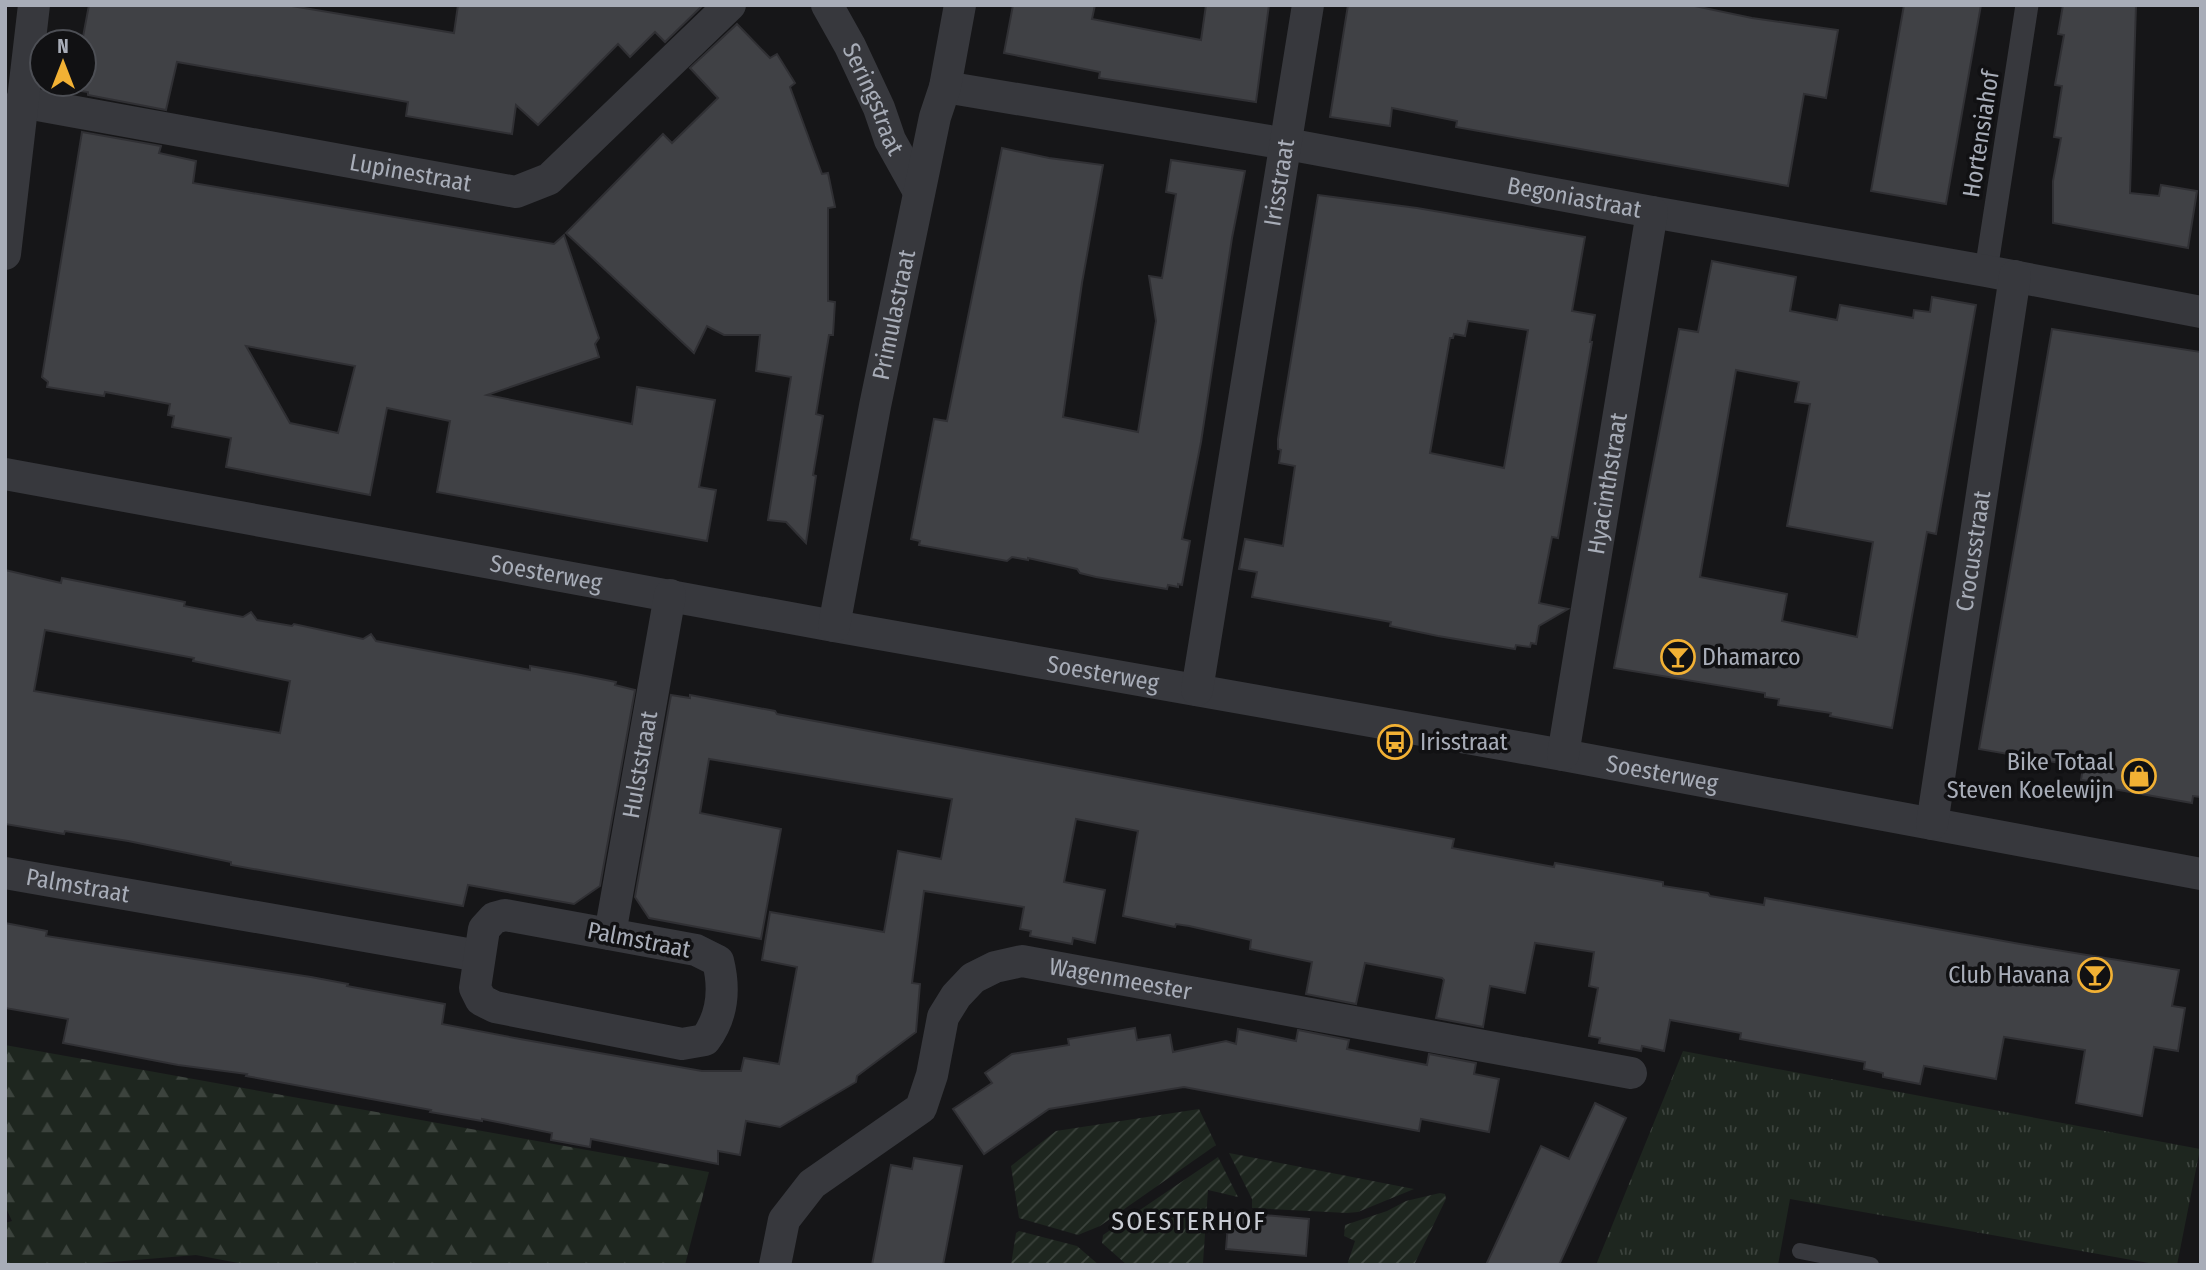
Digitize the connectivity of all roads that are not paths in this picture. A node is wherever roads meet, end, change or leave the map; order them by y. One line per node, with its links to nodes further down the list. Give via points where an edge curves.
1 (34, 5): 8 (street)
2 (730, 5): 8 (street, Lupinestraat, via 549,179 516,192)
3 (827, 5): 10 (street, Seringstraat)
4 (960, 5): 7 (street, Primulastraat)
5 (1308, 5): 9 (street, Irisstraat)
6 (2026, 5): 13 (street, Hortensiahof)
7 (945, 87): 9 (street, Begoniastraat); 10 (street, Primulastraat)
8 (21, 102): 12 (street)
9 (1287, 144): 11 (street, Begoniastraat); 18 (street, Irisstraat)
10 (919, 192): 17 (street, Primulastraat)
11 (1652, 212): 13 (street, Begoniastraat); 19 (street, Hyacinthstraat)
12 (5, 254)
13 (2001, 273): 14 (street, Begoniastraat); 20 (street, Crocusstraat)
14 (2201, 312)
15 (5, 474): 16 (street, Soesterweg)
16 (670, 595): 17 (street, Soesterweg); 23 (street, Hulststraat)
17 (834, 626): 18 (street, Soesterweg)
18 (1197, 690): 19 (street, Soesterweg)
19 (1563, 755): 20 (street, Soesterweg)
20 (1933, 824): 22 (street, Soesterweg)
21 (5, 873): 24 (street, Palmstraat)
22 (2201, 874)
23 (610, 934): 24 (street, Palmstraat, via 505,915 494,918 484,929); 24 (street, Palmstraat, via 696,950 718,961 723,981 717,1025 705,1040 682,1044 495,1007 481,1000 475,988)
24 (479, 956)
25 (1631, 1073): 27 (street, Wagenmeester, via 1022,961 995,967 973,978 943,1017 921,1108 812,1184 784,1220)
26 (1800, 1251): 28 (lane)
27 (775, 1265)
28 (1871, 1265)

